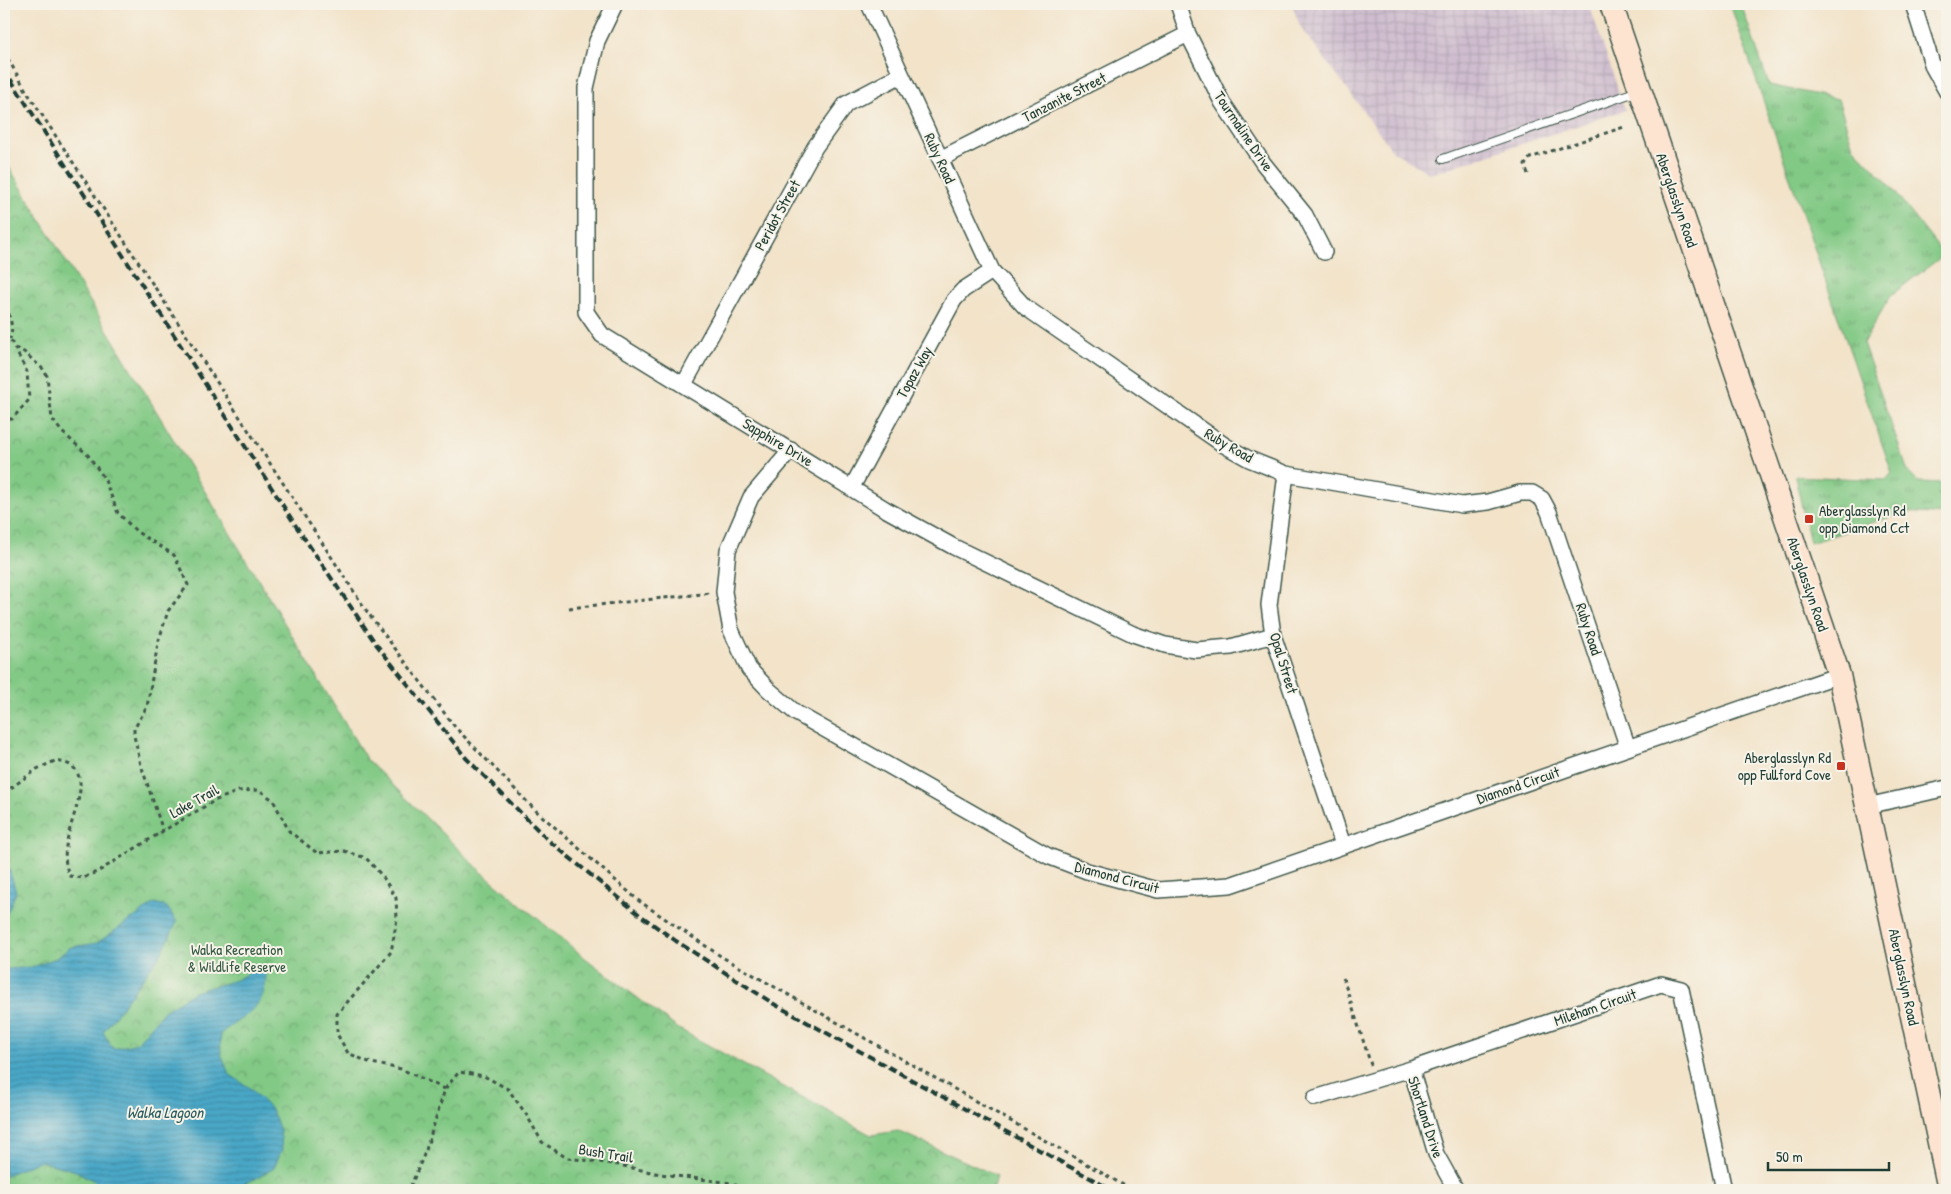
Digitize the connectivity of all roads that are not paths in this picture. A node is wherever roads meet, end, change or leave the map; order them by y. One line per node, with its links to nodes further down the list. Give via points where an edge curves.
1 (615, 4): 14 (street, Sapphire Drive, via 597,40 586,88 586,312 602,335)
2 (869, 4): 7 (street, Ruby Road)
3 (1178, 4): 6 (street, Tourmaline Drive)
4 (1611, 4): 8 (main road, Aberglasslyn Road)
5 (1913, 4): 9 (street, via 1933,67)
6 (1188, 34): 10 (street, Tanzanite Street); 12 (street, Tourmaline Drive, via 1222,102 1305,215)
7 (901, 75): 10 (street, Ruby Road); 14 (street, Peridot Street, via 846,104 815,147)
8 (1640, 90): 11 (lane); 19 (main road, Aberglasslyn Road)
9 (1947, 92)
10 (940, 159): 13 (street, Ruby Road)
11 (1443, 159)
12 (1324, 252)
13 (992, 271): 16 (street, Ruby Road, via 1025,307 1056,330 1224,445); 17 (street, Topaz Way, via 954,300)
14 (684, 384): 15 (street, Sapphire Drive)
15 (791, 450): 17 (street, Sapphire Drive); 23 (street, Diamond Circuit, via 750,497 728,550 724,592 732,630 749,669 796,713 1048,856 1158,890 1230,884)
16 (1286, 474): 18 (street, Opal Street, via 1269,605); 20 (street, Ruby Road, via 1462,505 1520,493 1532,493 1542,498 1579,597)
17 (852, 487): 18 (street, Sapphire Drive, via 954,547 1133,634 1165,645 1196,650 1231,647)
18 (1273, 635): 23 (street, Opal Street)
19 (1839, 675): 20 (street, Diamond Circuit); 22 (main road, Aberglasslyn Road)
20 (1628, 748): 23 (street, Diamond Circuit)
21 (1947, 788): 22 (street)
22 (1868, 806): 26 (main road, Aberglasslyn Road)
23 (1343, 845)
24 (1411, 1069): 25 (street, Mileham Circuit); 27 (street, Shortland Drive, via 1436,1154); 28 (street, Mileham Circuit, via 1661,984 1680,989)
25 (1315, 1098)
26 (1947, 1180)
27 (1456, 1190)
28 (1724, 1190)

